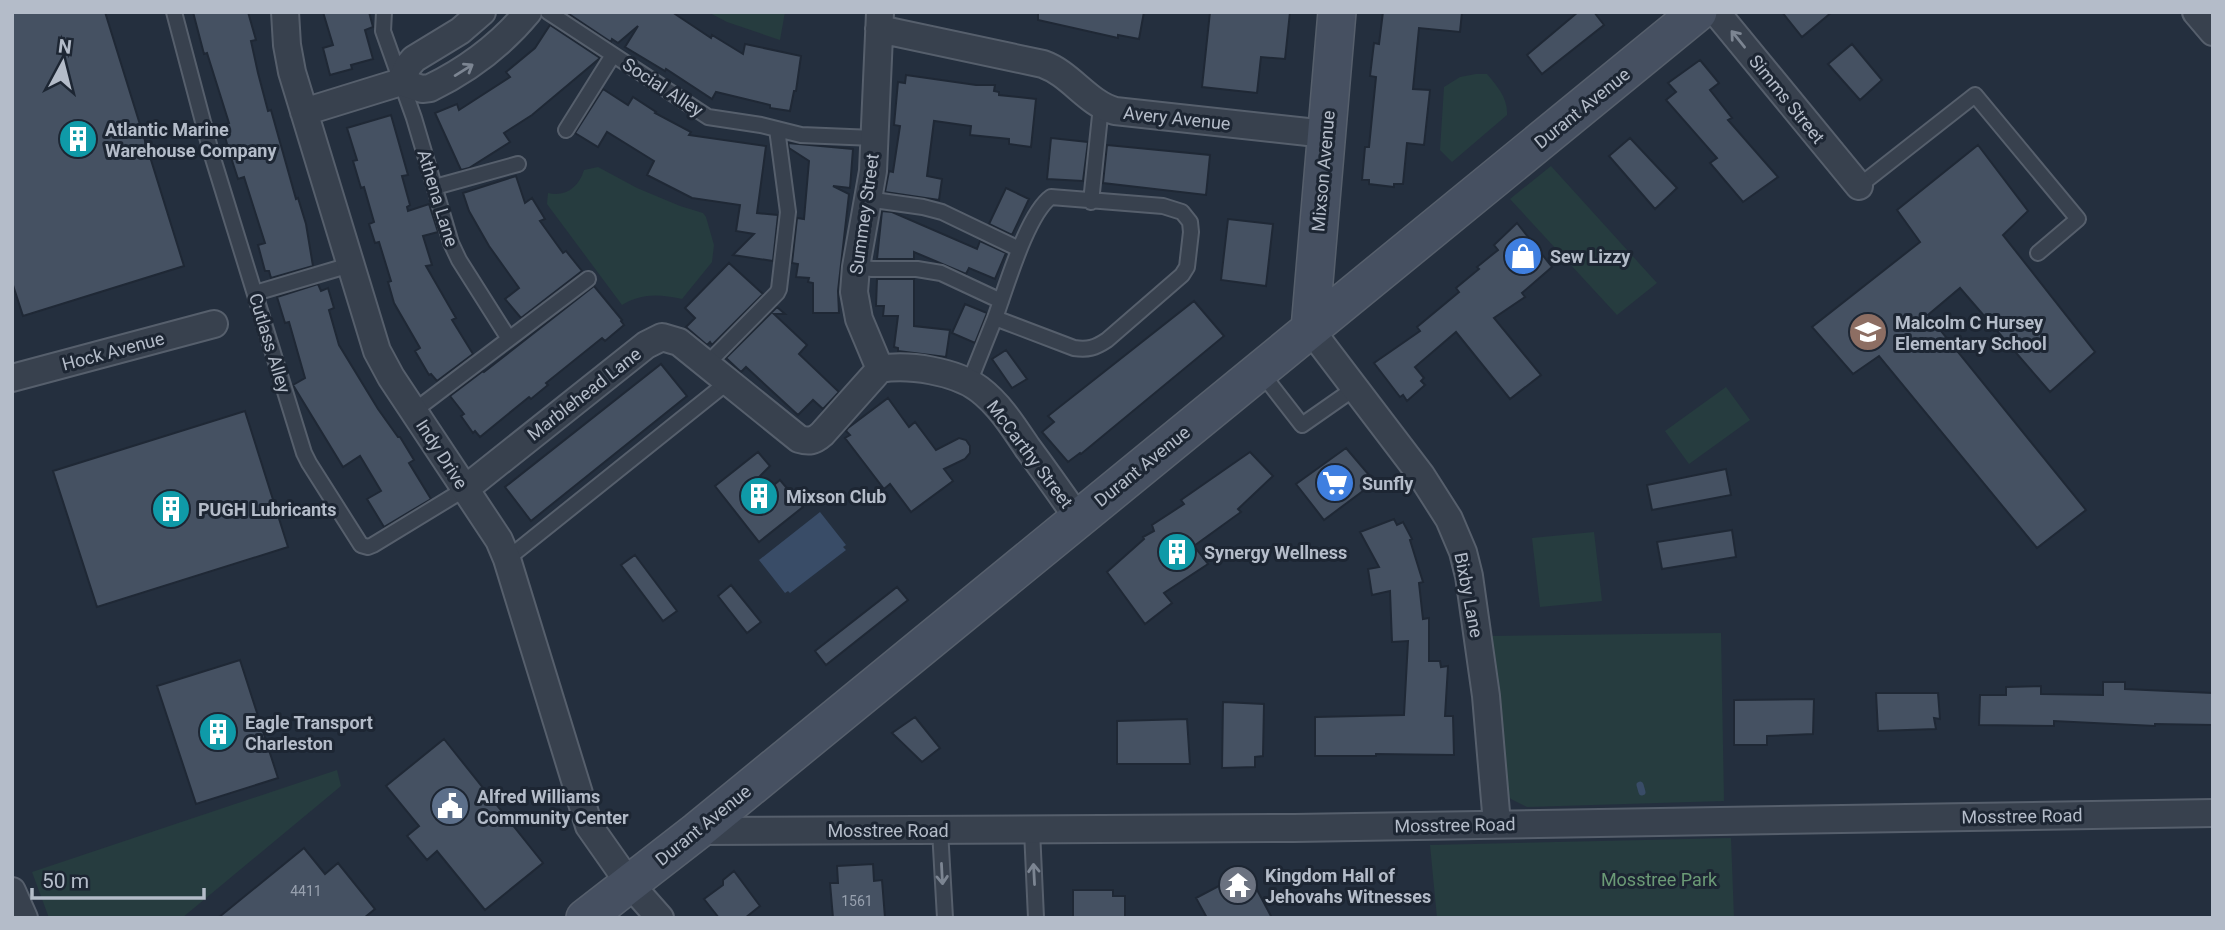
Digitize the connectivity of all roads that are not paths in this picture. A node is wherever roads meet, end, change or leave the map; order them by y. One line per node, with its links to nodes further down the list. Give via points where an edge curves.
1 (174, 12): 31 (lane, Cutlass Alley)
2 (285, 12): 16 (street, Indy Drive, via 290,58)
3 (384, 12): 14 (lane, Athena Lane, via 383,31)
4 (482, 12): 14 (street, via 414,59)
5 (527, 12): 14 (street, one-way to 5, via 422,89 451,78 494,48)
6 (548, 12): 13 (lane, Social Alley)
7 (1337, 12): 19 (street, Mixson Avenue)
8 (1698, 12): 35 (street, Durant Avenue)
9 (1716, 12): 22 (street, Simms Street, one-way to 9)
10 (2196, 12): 12 (street)
11 (880, 21): 15 (street, Avery Avenue, via 1044,64); 20 (street, Summey Street)
12 (2213, 32)
13 (613, 55): 17 (lane, Social Alley, via 708,117); 18 (lane)
14 (401, 82): 16 (street); 23 (lane, Athena Lane)
15 (1101, 106): 19 (street, Avery Avenue); 25 (lane)
16 (304, 112): 28 (street, Indy Drive)
17 (776, 129): 20 (lane, Social Alley, via 801,135); 37 (lane, via 788,212 779,289)
18 (566, 130)
19 (1326, 134): 35 (street, Mixson Avenue)
20 (874, 138): 24 (street, Summey Street)
21 (517, 164): 23 (lane)
22 (1859, 186): 27 (lane, via 1975,95 2078,219)
23 (435, 187): 36 (lane, Athena Lane, via 458,260)
24 (867, 199): 26 (lane, via 943,212); 29 (street, Summey Street)
25 (1091, 201): 26 (lane, via 1051,197 1043,203); 33 (lane, via 1163,206 1182,212 1191,232 1182,275 1107,340 1086,350)
26 (1019, 249): 32 (lane)
27 (2038, 253)
28 (350, 265): 31 (lane); 44 (street, Indy Drive, via 377,351)
29 (856, 267): 32 (lane, via 941,273); 38 (street, Summey Street, via 859,319)
30 (588, 279): 36 (lane)
31 (255, 293): 45 (lane, Cutlass Alley, via 304,453 360,545 373,545)
32 (1001, 301): 33 (lane)
33 (995, 317): 42 (lane)
34 (215, 324): 40 (street, Hock Avenue)
35 (1310, 329): 39 (street, Durant Avenue); 43 (street, Bixby Lane)
36 (509, 339): 44 (lane)
37 (707, 364): 41 (street, Marblehead Lane); 45 (street, Marblehead Lane, via 679,342 662,337 654,340)
38 (880, 369): 41 (street, Marblehead Lane, via 822,434 808,442); 42 (street, McCarthy Street, via 941,373)
39 (1259, 370): 43 (lane, via 1302,425); 46 (street, Durant Avenue)
40 (12, 378)
41 (729, 381): 47 (lane)
42 (969, 383): 46 (street, McCarthy Street, via 998,407)
43 (1355, 388): 49 (street, Bixby Lane, via 1437,498 1463,552 1486,696)
44 (414, 411): 45 (street, Indy Drive)
45 (465, 489): 47 (street, Indy Drive)
46 (1077, 517): 52 (street, Durant Avenue)
47 (507, 559): 53 (street, Indy Drive, via 589,826)
48 (2213, 813): 49 (street, Mosstree Road)
49 (1497, 824): 51 (street, Mosstree Road)
50 (940, 830): 51 (street, Mosstree Road); 52 (street, Mosstree Road); 58 (lane, one-way to 58)
51 (1032, 830): 59 (lane, one-way to 51)
52 (696, 831): 53 (street, Durant Avenue)
53 (629, 883): 56 (street, Durant Avenue); 57 (street, Indy Drive)
54 (12, 891): 55 (street)
55 (24, 918)
56 (585, 918)
57 (660, 918)
58 (945, 918)
59 (1036, 918)

